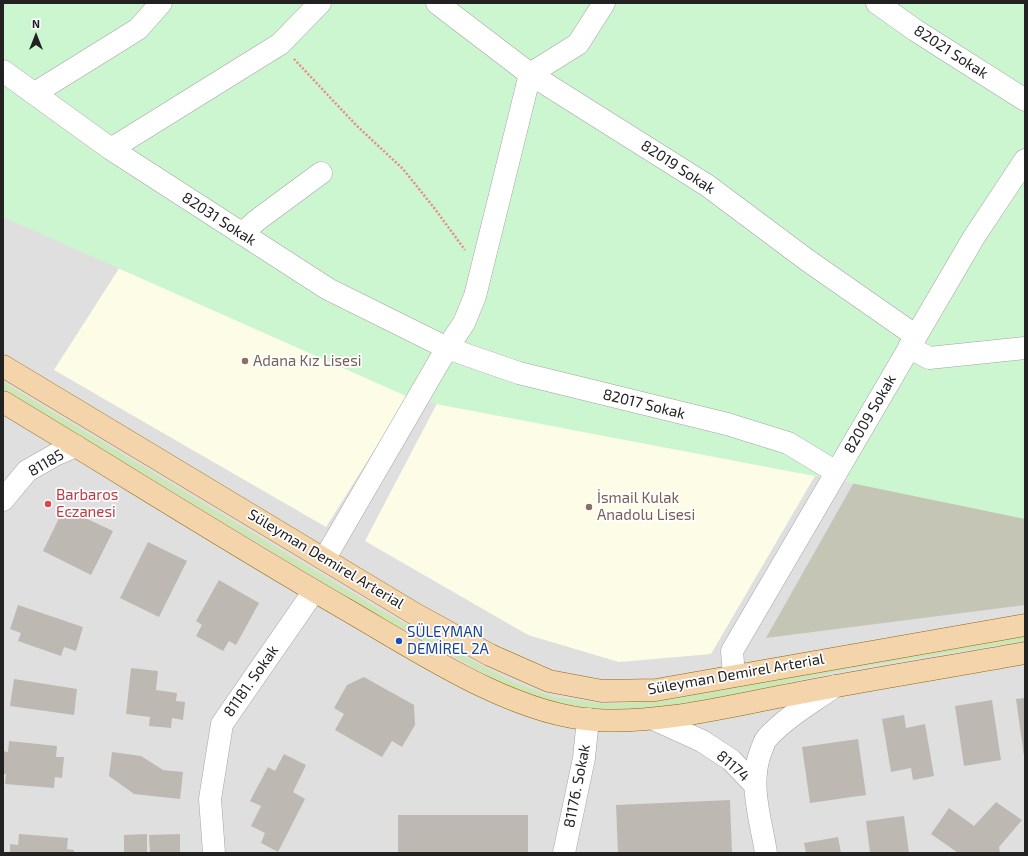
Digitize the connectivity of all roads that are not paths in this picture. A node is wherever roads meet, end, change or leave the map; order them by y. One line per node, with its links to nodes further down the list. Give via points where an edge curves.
1 (161, 3): 8 (street, via 138,29)
2 (320, 3): 10 (street, via 280,44)
3 (437, 3): 7 (street, 82019 Sokak)
4 (604, 3): 7 (street, via 578,44)
5 (877, 3): 9 (street, 82021 Sokak)
6 (3, 70): 8 (street, 82031 Sokak)
7 (530, 74): 14 (street, 82019 Sokak, via 708,186); 15 (street, via 476,296 464,323)
8 (35, 93): 10 (street, 82031 Sokak)
9 (1025, 100)
10 (111, 149): 13 (street, 82031 Sokak)
11 (1025, 160): 14 (street, 82009 Sokak, via 974,237)
12 (321, 173): 13 (street)
13 (242, 234): 15 (street, 82031 Sokak, via 328,289)
14 (913, 341): 16 (street, 82019 Sokak, via 929,358); 20 (street, 82009 Sokak)
15 (447, 348): 20 (street, 82017 Sokak, via 519,373 727,424 788,443); 22 (street)
16 (1025, 348)
17 (3, 366): 22 (main road, Süleyman Demirel Arterial)
18 (3, 402): 19 (main road, Süleyman Demirel Arterial)
19 (76, 446): 21 (street, 81185, via 28,471); 23 (main road, Süleyman Demirel Arterial)
20 (836, 472): 26 (street, 82009 Sokak, via 732,651)
21 (3, 500)
22 (325, 558): 26 (main road, Süleyman Demirel Arterial, via 490,655 549,681 602,691 656,690)
23 (314, 591): 28 (main road, Süleyman Demirel Arterial, via 477,684 536,708); 31 (street, 81181. Sokak, via 222,724 210,799)
24 (1025, 625): 26 (main road, Süleyman Demirel Arterial)
25 (1025, 653): 27 (main road, Süleyman Demirel Arterial)
26 (734, 675)
27 (835, 686): 29 (main road, Süleyman Demirel Arterial); 30 (street, 81174, via 766,738 757,761)
28 (588, 719): 29 (main road, Süleyman Demirel Arterial); 32 (street, 81176. Sokak, via 584,758)
29 (656, 720): 30 (street, 81174, via 702,741 731,760)
30 (754, 784): 33 (street)
31 (214, 853)
32 (564, 853)
33 (766, 853)

